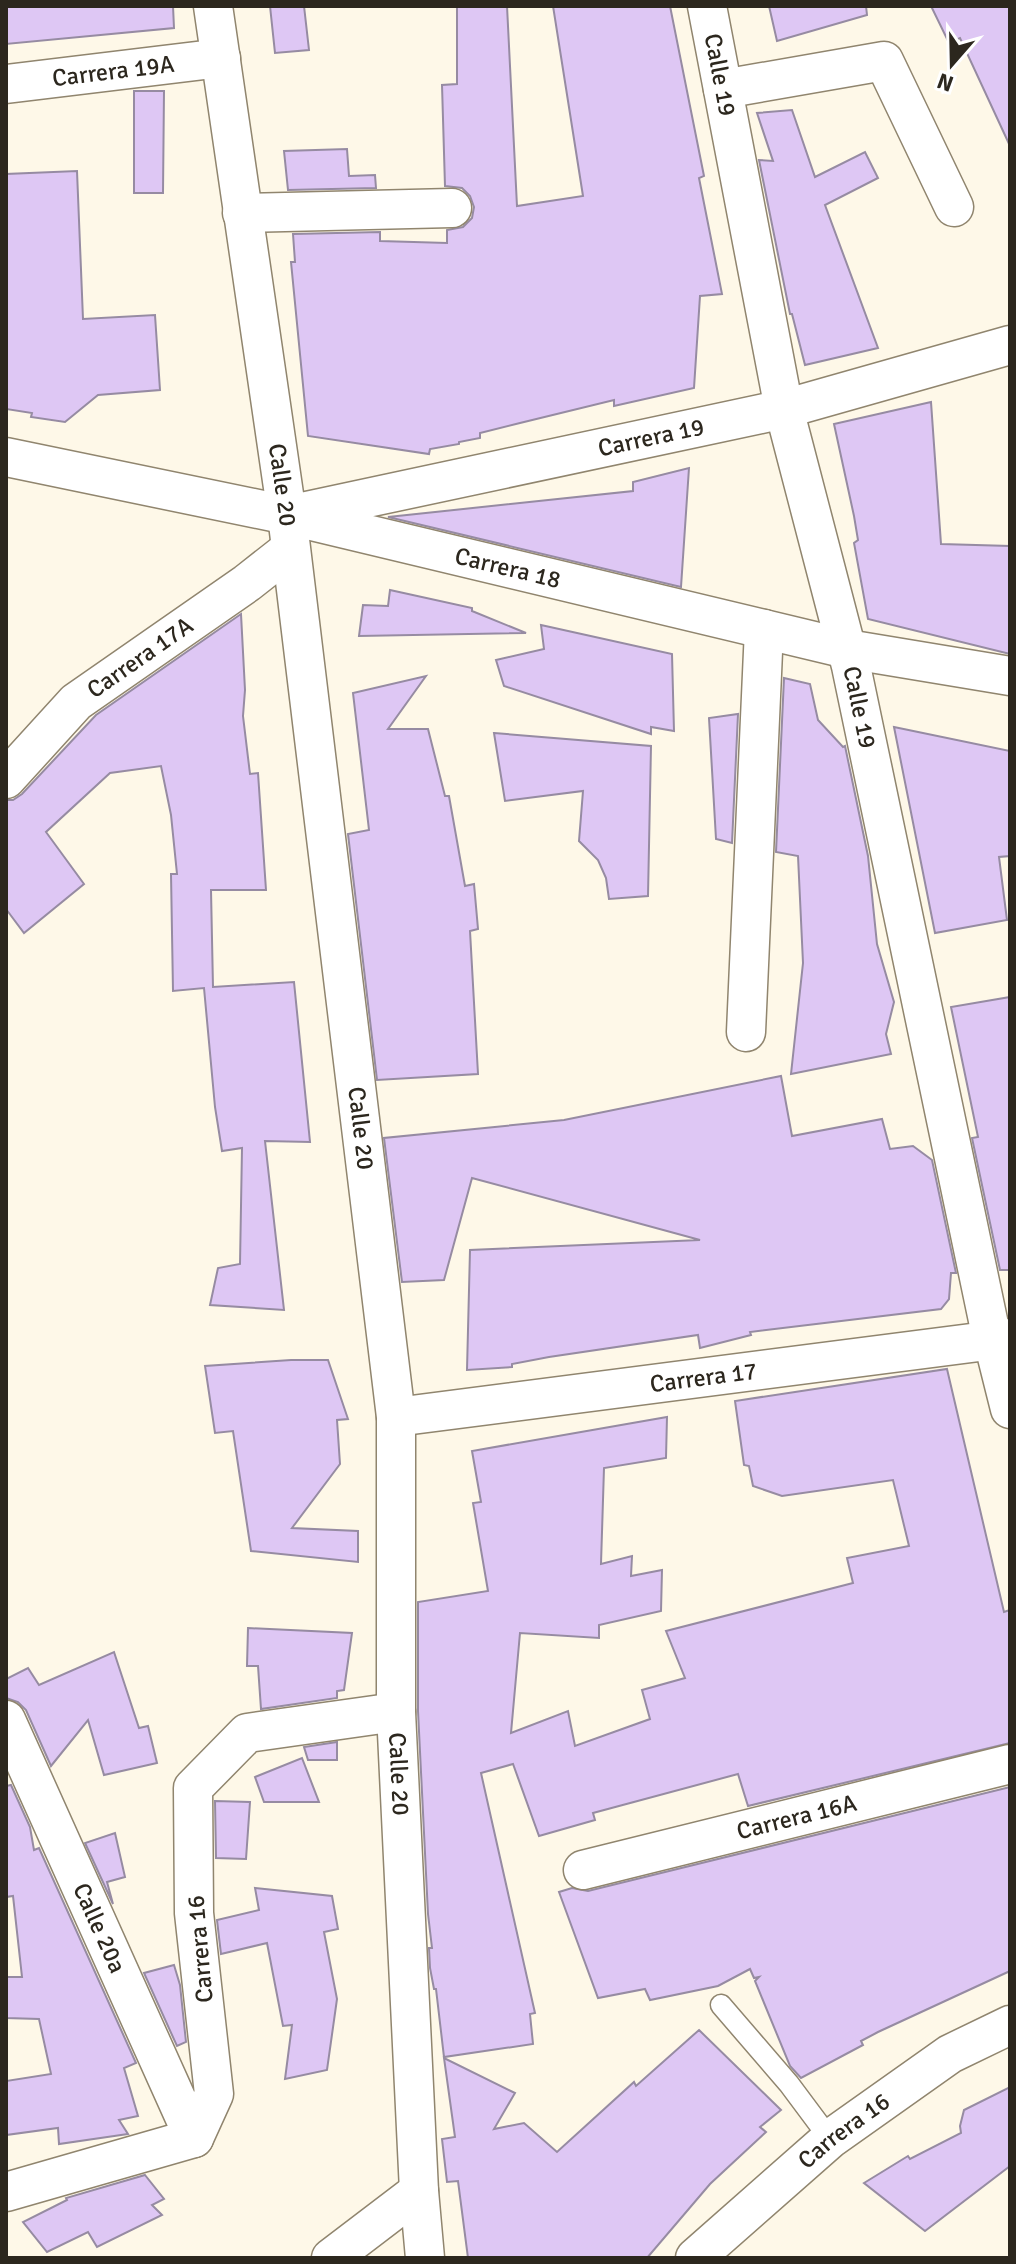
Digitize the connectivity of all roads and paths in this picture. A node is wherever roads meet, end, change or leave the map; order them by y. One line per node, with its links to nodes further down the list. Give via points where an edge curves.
1 (213, 6): 3 (street, Calle 20)
2 (707, 6): 5 (street, Calle 19)
3 (221, 58): 4 (street, Carrera 19A); 8 (street, Calle 20)
4 (6, 84)
5 (723, 89): 6 (street, via 884,61); 10 (street, Calle 19)
6 (954, 207)
7 (452, 208): 8 (street)
8 (242, 213): 12 (street, Calle 20)
9 (1010, 345): 10 (street, Carrera 19)
10 (784, 409): 12 (street, Carrera 19); 14 (street, Calle 19)
11 (6, 457): 12 (street, Carrera 18)
12 (288, 532): 13 (street, Carrera 18); 16 (street, Carrera 17A, via 247,583 76,702); 20 (street, Calle 20)
13 (764, 629): 14 (street, Carrera 18); 17 (street)
14 (847, 649): 15 (street, Carrera 18); 18 (street, Calle 19)
15 (1010, 676)
16 (6, 779)
17 (746, 1032)
18 (1001, 1339): 19 (street, Calle 19); 20 (street, Carrera 17)
19 (1010, 1409)
20 (396, 1417): 21 (street, Calle 20)
21 (396, 1712): 27 (street, Carrera 16, via 247,1733 193,1788 194,1913 214,2094); 29 (street, Calle 20)
22 (6, 1720): 27 (street, Calle 20a)
23 (1010, 1764): 24 (street, Carrera 16A)
24 (583, 1870)
25 (721, 2005): 28 (lane)
26 (1010, 2025): 28 (street, Carrera 16, via 950,2054)
27 (194, 2138): 30 (street)
28 (830, 2139): 33 (street, Carrera 16)
29 (419, 2191): 31 (street); 32 (street, Calle 20)
30 (6, 2192)
31 (331, 2258)
32 (425, 2258)
33 (695, 2258)

